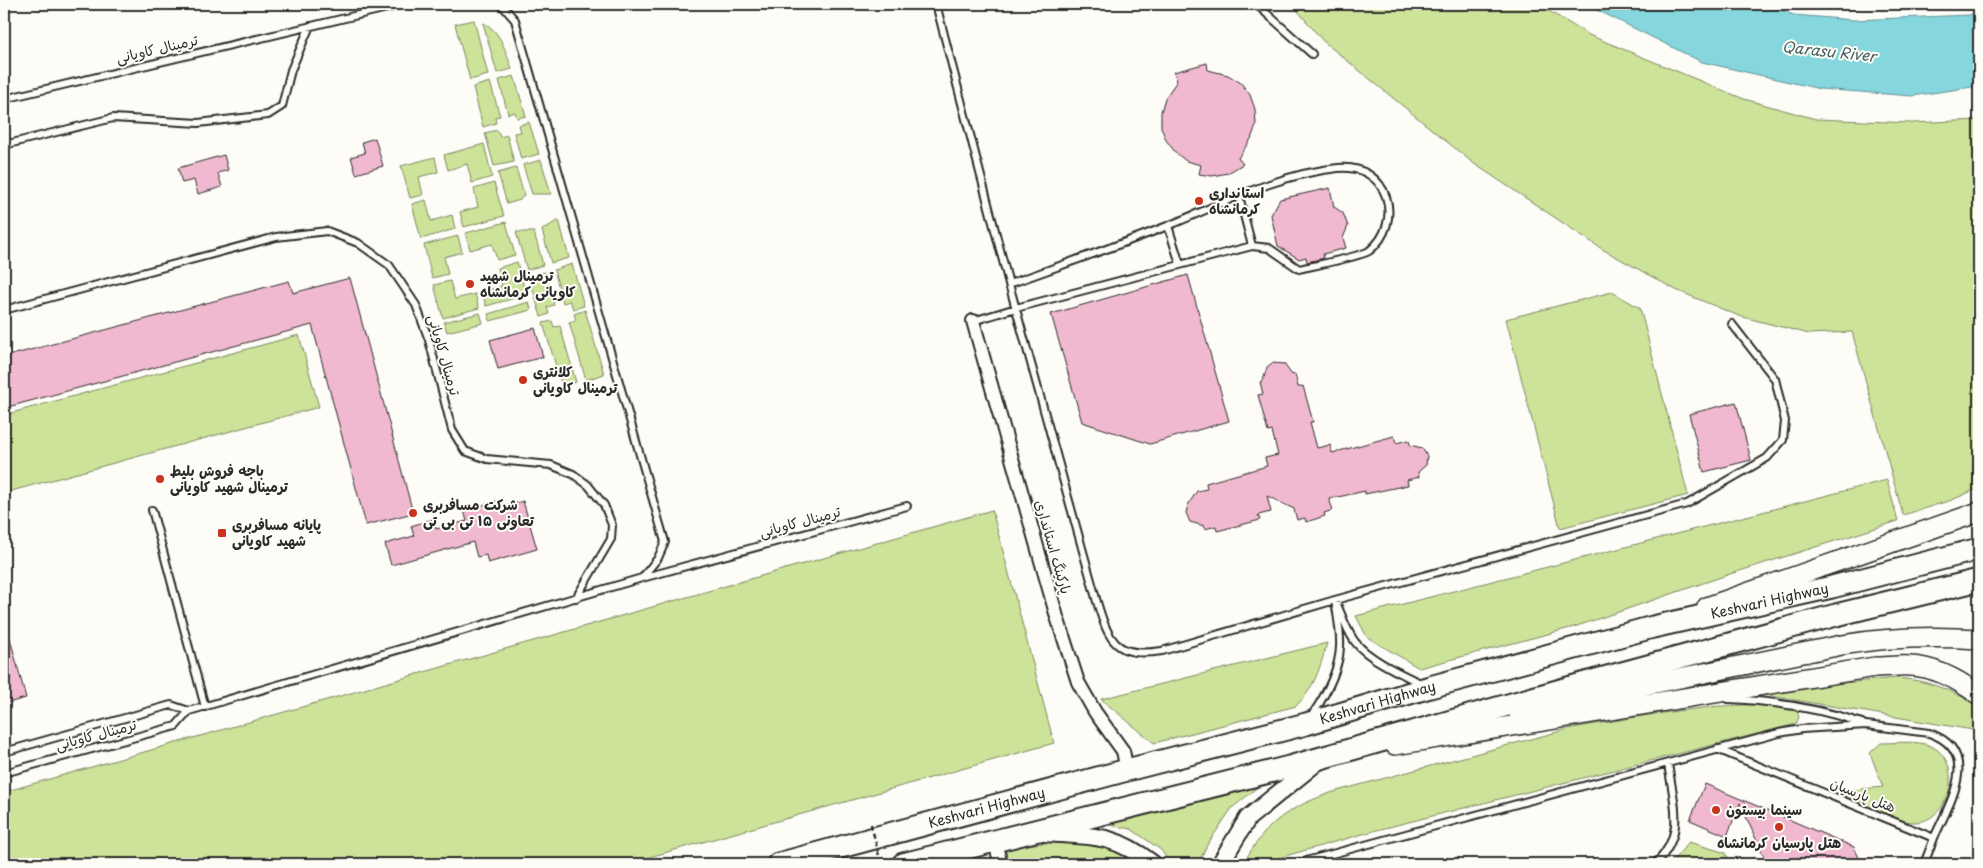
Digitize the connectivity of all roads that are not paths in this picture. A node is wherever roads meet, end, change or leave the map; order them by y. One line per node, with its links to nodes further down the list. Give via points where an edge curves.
1 (404, 4): 5 (lane, ترمینال کاویانی)
2 (501, 4): 22 (lane, via 515,20 666,542)
3 (936, 4): 13 (lane)
4 (1256, 4): 6 (lane)
5 (310, 26): 7 (lane, ترمینال کاویانی); 8 (lane, via 291,70 282,106 268,115 198,123 113,118)
6 (1312, 54)
7 (4, 99)
8 (4, 144)
9 (1239, 196): 10 (lane); 11 (lane); 11 (lane, via 1274,181 1351,168 1376,178 1388,202 1384,232 1368,252 1299,269 1269,248)
10 (1168, 226): 12 (lane); 13 (lane)
11 (1252, 246): 12 (lane)
12 (1180, 264): 14 (lane)
13 (1009, 284): 14 (lane)
14 (1016, 308): 16 (lane); 25 (lane, via 1104,628 1116,644 1134,652 1162,651)
15 (4, 310): 24 (lane, ترمینال کاویانی, via 276,237 327,231 358,243 388,265 416,305 429,340 452,430 465,451 487,459 552,465 588,485 604,505 612,525 611,539)
16 (973, 321): 40 (street, پارکینگ استانداری, via 1078,682 1123,751)
17 (1732, 324): 25 (lane, via 1775,379 1784,421 1783,440 1767,458 1687,504)
18 (907, 506): 22 (lane, ترمینال کاویانی)
19 (152, 510): 31 (lane)
20 (1979, 512): 26 (main road)
21 (1979, 549): 26 (highway, Keshvari Highway, via 1832,587)
22 (642, 578): 24 (lane, ترمینال کاویانی)
23 (1979, 580): 35 (highway, Keshvari Highway, via 1836,615)
24 (576, 598): 31 (lane, ترمینال کاویانی)
25 (1335, 600): 28 (lane, via 1355,642 1399,673); 33 (lane, via 1340,646 1338,657 1324,698)
26 (1653, 627): 28 (highway, Keshvari Highway)
27 (1979, 639): 35 (main road, via 1877,639)
28 (1430, 687): 33 (highway, Keshvari Highway)
29 (1979, 695): 30 (main road, via 1947,676 1911,666 1875,667)
30 (1689, 697): 34 (lane, via 1794,705); 38 (main road)
31 (205, 707): 32 (lane, ترمینال کاویانی)
32 (189, 711): 37 (lane, ترمینال کاویانی, via 171,705); 41 (lane, ترمینال کاویانی, via 176,726)
33 (1306, 724): 40 (highway, Keshvari Highway)
34 (1866, 725): 36 (lane, via 1802,729); 43 (lane, via 1918,730 1937,736 1954,752 1960,772 1958,783)
35 (1388, 738): 38 (highway, Keshvari Highway)
36 (1717, 749): 39 (lane); 43 (lane, هتل پارسیان)
37 (4, 752)
38 (1322, 757): 42 (highway, Keshvari Highway); 49 (main road, via 1248,818)
39 (1668, 763): 50 (lane); 51 (lane, via 1675,834)
40 (1127, 770): 45 (highway, Keshvari Highway)
41 (4, 772)
42 (1032, 832): 44 (highway, Keshvari Highway); 48 (main road, via 1104,837 1122,843)
43 (1934, 838): 52 (lane)
44 (994, 840): 46 (highway, Keshvari Highway); 47 (street)
45 (778, 864)
46 (904, 864)
47 (1001, 864)
48 (1153, 864)
49 (1220, 864)
50 (1295, 864)
51 (1655, 864)
52 (1924, 864)

